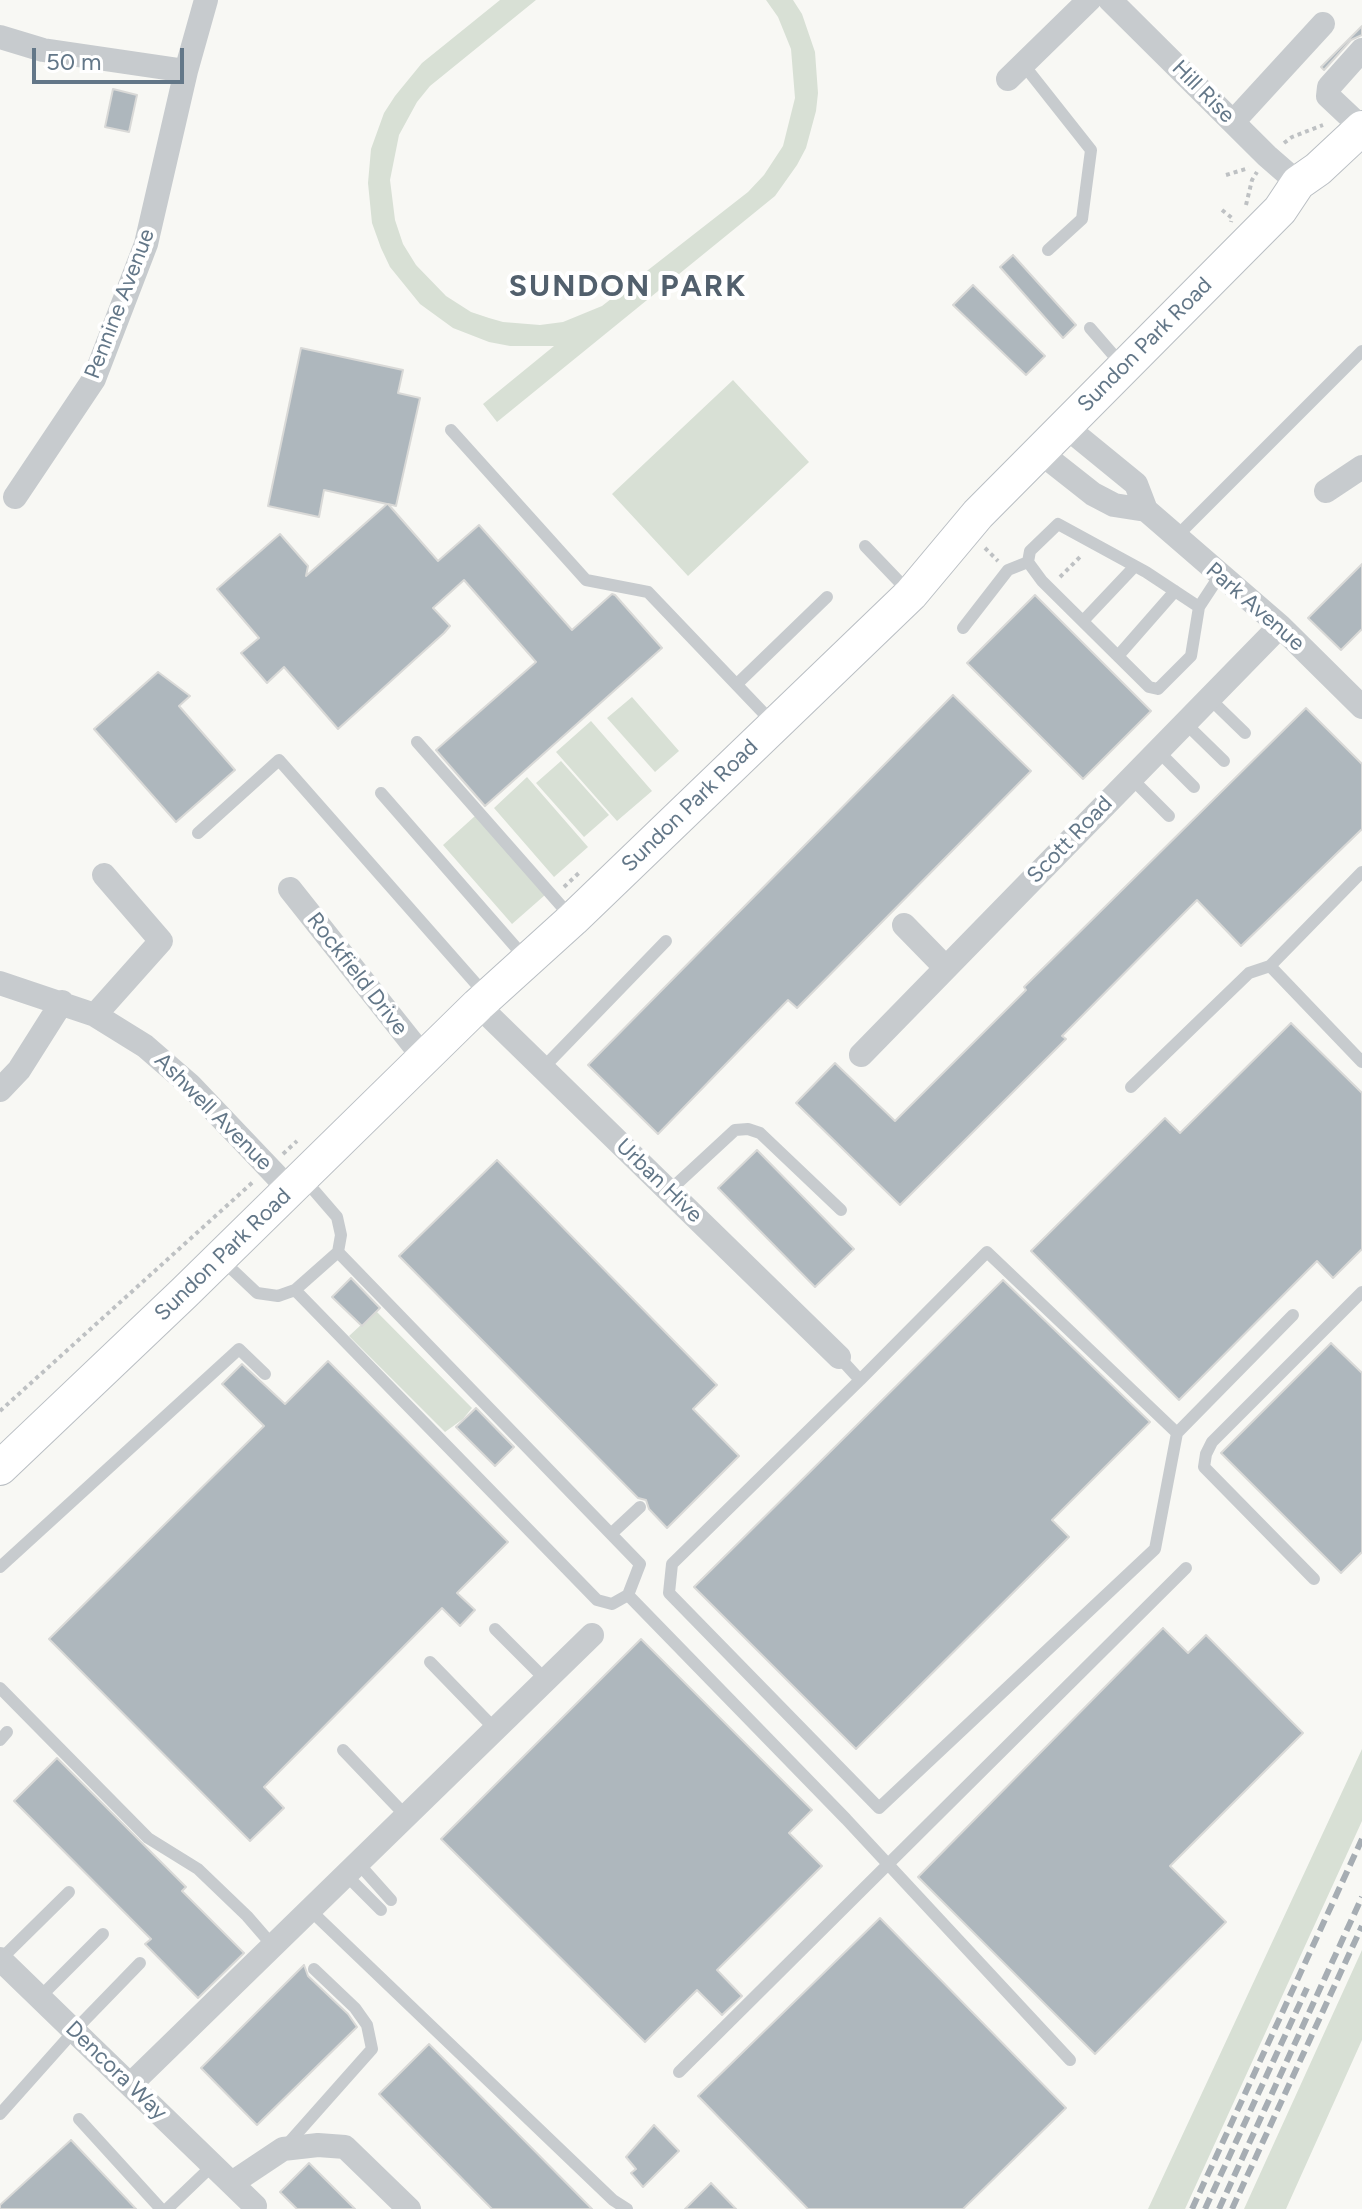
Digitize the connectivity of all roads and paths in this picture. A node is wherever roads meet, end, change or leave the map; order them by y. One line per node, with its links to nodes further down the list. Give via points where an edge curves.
1 (206, 0): 7 (street, Pennine Avenue)
2 (1089, 0): 8 (street)
3 (1110, 0): 9 (street, Hill Rise)
4 (1323, 24): 9 (street)
5 (0, 37): 7 (street, via 43,50)
6 (1362, 50): 10 (street, via 1329,87 1328,96)
7 (186, 71): 23 (street, Pennine Avenue, via 146,244 94,379)
8 (1016, 71): 14 (lane, via 1091,150 1082,219)
9 (1233, 122): 11 (street, Hill Rise)
10 (1355, 122): 11 (path, via 1292,137); 13 (street, Sundon Park Road, via 1318,169)
11 (1264, 162): 12 (path); 13 (street, Hill Rise)
12 (1226, 175)
13 (1298, 183): 17 (street, Sundon Park Road, via 1280,210)
14 (1048, 250)
15 (1090, 328): 17 (lane)
16 (1362, 351): 25 (lane)
17 (1124, 367): 18 (street, Sundon Park Road)
18 (1065, 426): 20 (street, Sundon Park Road); 24 (street, Park Avenue, via 1136,484)
19 (451, 430): 38 (lane, via 586,580 648,592)
20 (1041, 453): 24 (street, via 1093,494 1114,505); 31 (street, Sundon Park Road, via 978,514)
21 (1362, 467): 22 (street)
22 (1326, 491)
23 (15, 497)
24 (1146, 510): 25 (street, Park Avenue)
25 (1175, 538): 29 (street, Park Avenue)
26 (865, 546): 31 (lane)
27 (1028, 562): 28 (lane, via 1030,551 1058,524); 34 (lane); 36 (lane, via 1008,570)
28 (1135, 566): 30 (lane); 34 (lane)
29 (1220, 575): 33 (lane); 35 (street, Park Avenue)
30 (1175, 591): 33 (lane); 37 (lane)
31 (911, 594): 42 (street, Sundon Park Road)
32 (827, 597): 38 (lane)
33 (1199, 607): 37 (lane, via 1191,656 1158,689 1149,687)
34 (1083, 621): 37 (lane)
35 (1280, 626): 39 (street, Scott Road); 40 (street, Park Avenue)
36 (963, 628)
37 (1118, 656)
38 (737, 684): 42 (lane)
39 (1209, 698): 41 (street, Scott Road); 43 (lane)
40 (1362, 707)
41 (1185, 723): 45 (street, Scott Road); 46 (lane)
42 (775, 725): 55 (street, Sundon Park Road)
43 (1245, 733)
44 (417, 742): 55 (lane)
45 (1158, 751): 47 (street, Scott Road); 48 (lane)
46 (1224, 761)
47 (1131, 778): 50 (lane); 60 (street, Scott Road)
48 (1194, 787)
49 (381, 793): 58 (lane)
50 (1169, 816)
51 (198, 833): 62 (lane, via 279,760)
52 (1362, 872): 59 (lane)
53 (104, 875): 64 (street, via 161,941)
54 (290, 889): 66 (street, Rockfield Drive)
55 (573, 919): 58 (street, Sundon Park Road)
56 (904, 925): 60 (street)
57 (666, 941): 68 (lane)
58 (528, 961): 62 (street, Sundon Park Road)
59 (1270, 966): 67 (lane); 69 (lane, via 1249,973)
60 (946, 968): 65 (street, Scott Road)
61 (0, 983): 63 (street, Ashwell Avenue)
62 (482, 1001): 66 (street, Sundon Park Road); 68 (street, Urban Hive)
63 (62, 1002): 64 (street, Ashwell Avenue); 70 (street, via 19,1070)
64 (95, 1015): 71 (street, Ashwell Avenue, via 145,1046)
65 (861, 1055)
66 (424, 1058): 71 (street, Sundon Park Road)
67 (1362, 1062)
68 (543, 1068): 72 (street, Urban Hive)
69 (1131, 1087)
70 (0, 1090)
71 (288, 1178): 74 (lane, via 337,1217); 75 (street, Sundon Park Road); 82 (path)
72 (669, 1191): 73 (lane, via 735,1130 748,1129 760,1133); 79 (street, Urban Hive)
73 (841, 1210)
74 (338, 1252): 76 (lane); 86 (lane)
75 (220, 1258): 76 (lane, via 257,1293 278,1296); 84 (street, Sundon Park Road)
76 (295, 1290): 90 (lane, via 597,1600 612,1604)
77 (1362, 1292): 89 (lane, via 1212,1442 1206,1454 1204,1467)
78 (1293, 1315): 83 (lane)
79 (839, 1357): 81 (lane)
80 (265, 1374): 87 (lane, via 239,1349)
81 (860, 1380): 83 (lane, via 987,1252); 83 (lane, via 672,1564 669,1593 879,1808 1155,1549)
82 (0, 1411)
83 (1177, 1433)
84 (0, 1468)
85 (640, 1507): 86 (lane)
86 (611, 1534): 90 (lane, via 640,1564)
87 (0, 1567)
88 (1186, 1568): 99 (lane)
89 (1314, 1579)
90 (628, 1595): 99 (lane)
91 (495, 1629): 94 (lane)
92 (592, 1635): 94 (street)
93 (430, 1662): 96 (lane)
94 (546, 1680): 96 (street)
95 (0, 1688): 106 (lane, via 148,1838 198,1869)
96 (495, 1729): 98 (street)
97 (343, 1750): 98 (lane)
98 (406, 1816): 100 (street)
99 (888, 1864): 112 (lane); 113 (lane)
100 (352, 1869): 102 (lane); 103 (street); 104 (lane)
101 (69, 1892): 107 (lane)
102 (391, 1900)
103 (310, 1910): 106 (street); 123 (lane)
104 (381, 1910)
105 (103, 1934): 110 (lane)
106 (273, 1946): 114 (street)
107 (0, 1959): 110 (street, Dencora Way)
108 (140, 1963): 111 (lane)
109 (314, 1969): 117 (lane, via 355,2008 367,2025 372,2049)
110 (40, 1997): 111 (street, Dencora Way)
111 (74, 2031): 114 (street, Dencora Way); 115 (lane)
112 (1070, 2060)
113 (679, 2072)
114 (131, 2084): 118 (street, Dencora Way)
115 (0, 2114)
116 (79, 2119): 121 (lane)
117 (283, 2149): 119 (street); 122 (street, via 345,2147)
118 (213, 2165): 119 (street, Dencora Way); 121 (lane)
119 (232, 2183): 120 (street, Dencora Way)
120 (256, 2208)
121 (164, 2209)
122 (409, 2209)
123 (627, 2209)

